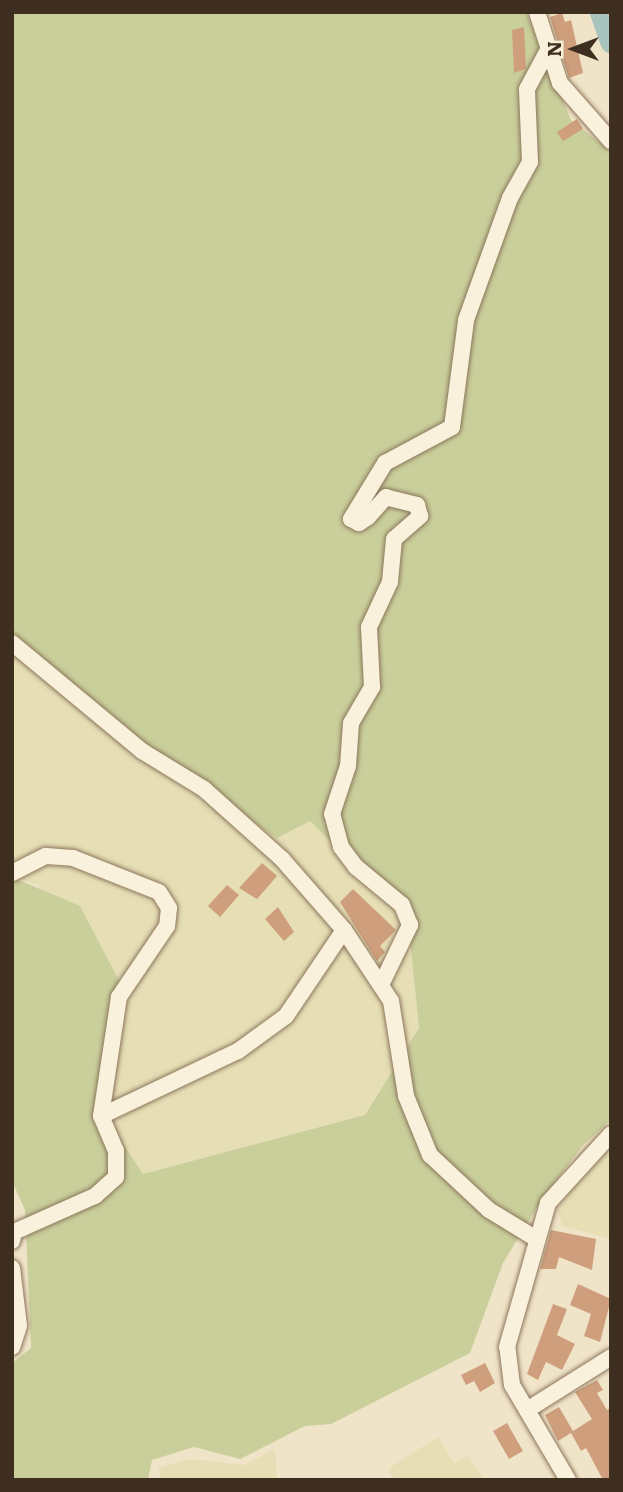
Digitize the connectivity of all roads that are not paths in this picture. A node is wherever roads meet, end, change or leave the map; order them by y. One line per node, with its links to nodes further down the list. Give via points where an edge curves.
1 (537, 12): 2 (street)
2 (548, 50): 3 (street, via 560,83); 7 (street, via 527,89 530,162 510,198 466,320 452,427 384,463 351,519 359,523 386,497 417,505 421,516 394,539 390,582 369,627 372,687 351,723 348,766 332,814 341,846 356,867 402,905 410,925)
3 (611, 141)
4 (12, 643): 6 (street, via 142,751 204,789 282,859)
5 (12, 873): 8 (street, via 46,856 73,858 159,892 169,908 167,926 119,997)
6 (344, 930): 7 (street); 8 (street, via 286,1016 238,1051)
7 (381, 985): 10 (street, via 391,1001 406,1096 430,1155 489,1210)
8 (101, 1116): 11 (street, via 116,1151 116,1177 95,1196 14,1232)
9 (611, 1134): 10 (street, via 553,1194)
10 (535, 1238): 15 (street, via 507,1347 512,1385)
11 (12, 1241)
12 (12, 1268): 13 (street, via 19,1326)
13 (12, 1347)
14 (609, 1363): 15 (street)
15 (527, 1410): 16 (street)
16 (569, 1480)

